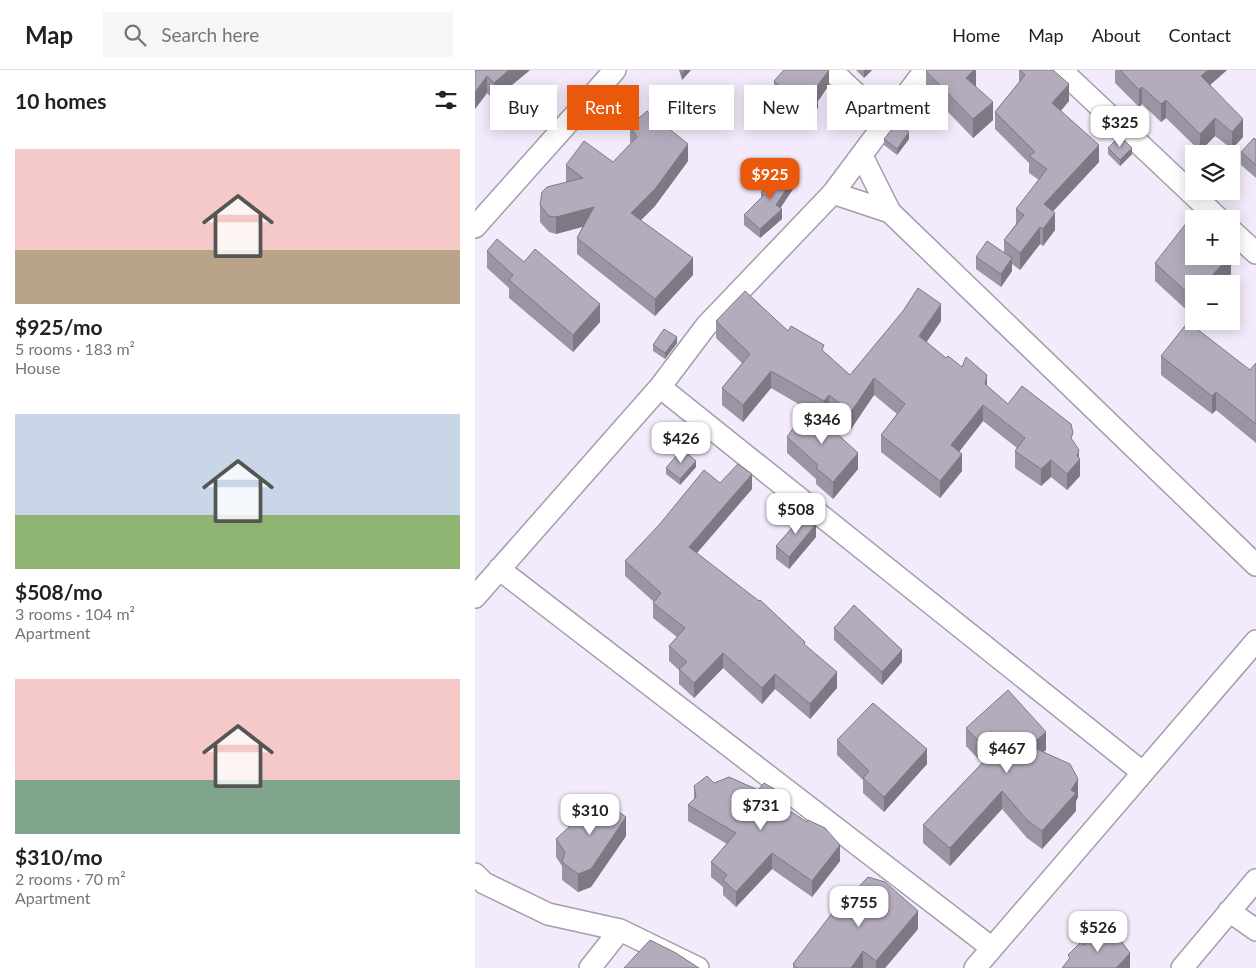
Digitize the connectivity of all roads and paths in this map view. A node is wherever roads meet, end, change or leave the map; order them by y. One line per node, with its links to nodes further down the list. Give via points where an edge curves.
1 (615, 70): 12 (street)
2 (831, 70): 5 (street)
3 (925, 70): 6 (street)
4 (1061, 70): 10 (street)
5 (847, 85)
6 (913, 85)
7 (879, 130): 8 (street)
8 (862, 156): 9 (street); 11 (street)
9 (833, 194): 11 (street); 15 (street, via 707,326)
10 (1209, 210)
11 (890, 212): 16 (street)
12 (475, 227)
13 (1240, 238): 14 (street)
14 (1256, 253)
15 (660, 387): 17 (street); 20 (street)
16 (1256, 565)
17 (499, 569): 18 (street); 26 (street)
18 (475, 597)
19 (1256, 641): 20 (street)
20 (1142, 772): 26 (street)
21 (475, 874): 24 (street, via 484,883 548,914)
22 (1256, 880): 23 (street)
23 (1229, 911): 25 (street); 30 (street)
24 (620, 930): 27 (street); 28 (street)
25 (1256, 930)
26 (992, 948): 29 (street)
27 (590, 968)
28 (698, 968)
29 (975, 968)
30 (1182, 968)

